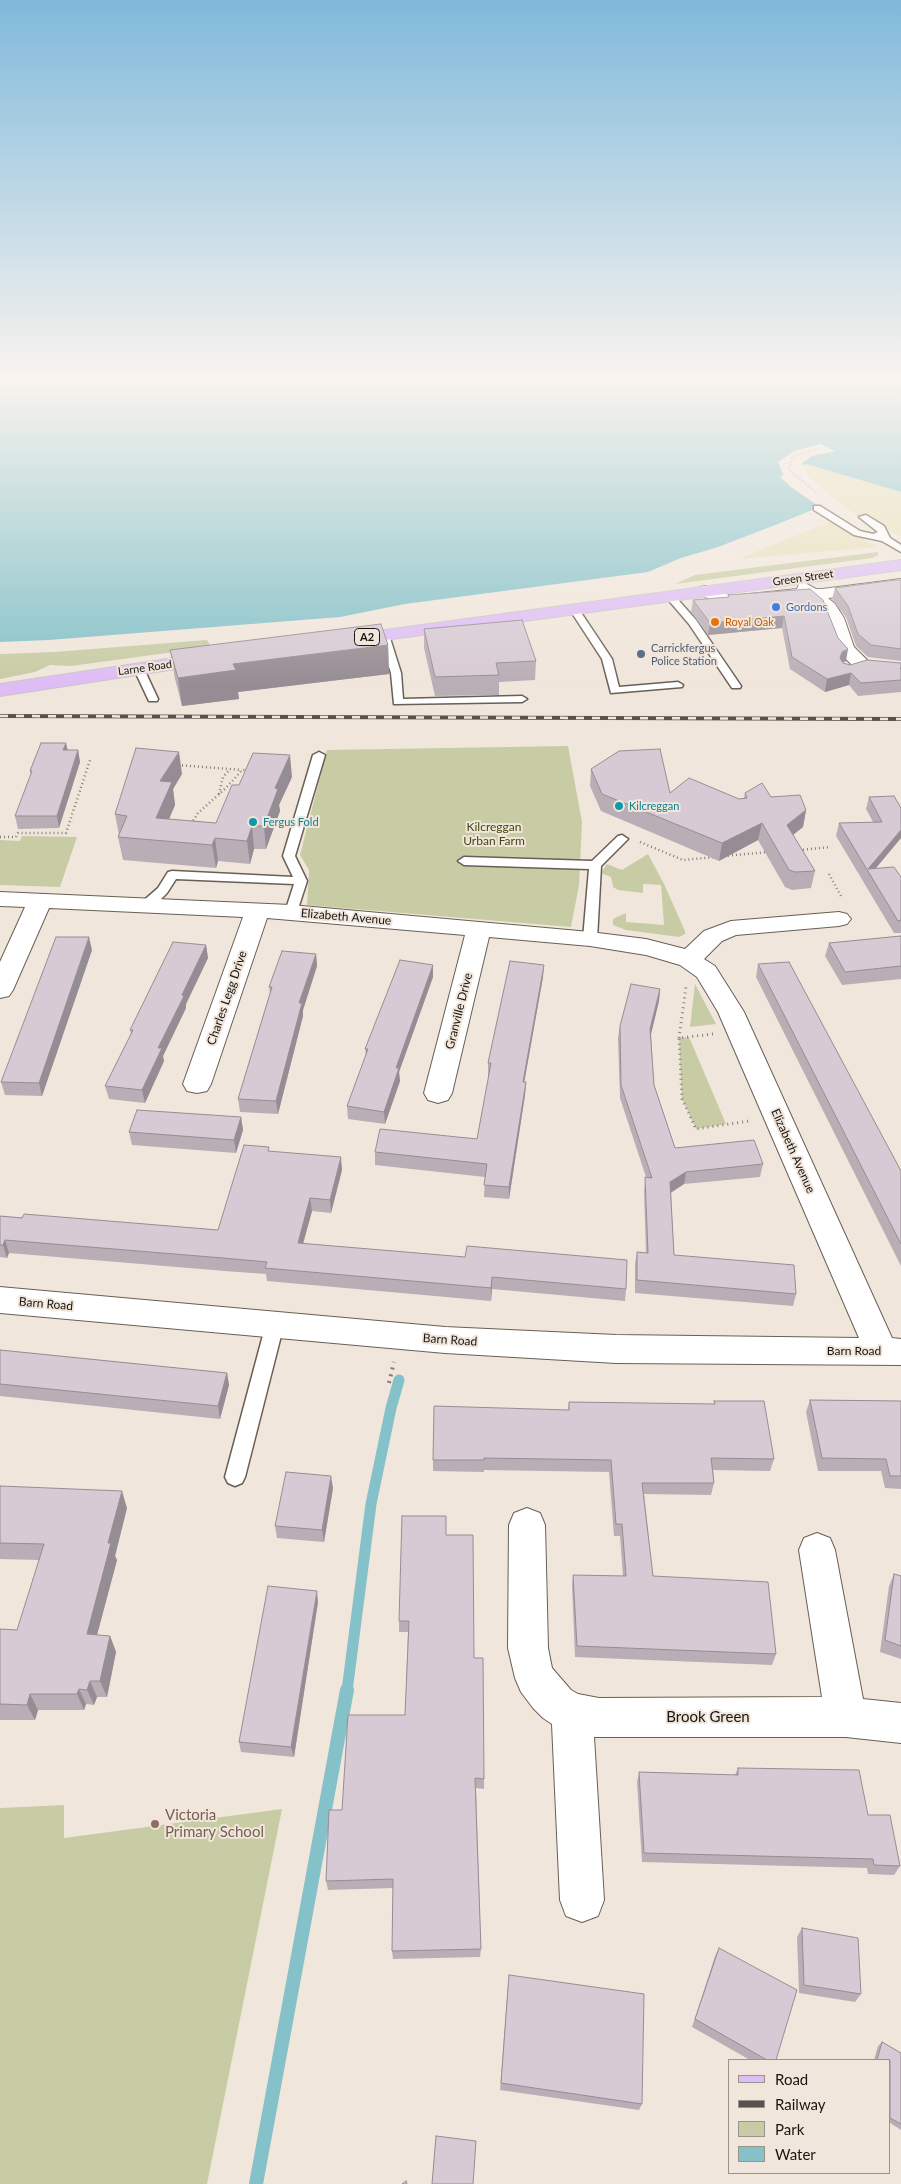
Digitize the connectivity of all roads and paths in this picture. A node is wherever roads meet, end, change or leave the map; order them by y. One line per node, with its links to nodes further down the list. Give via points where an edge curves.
1 (804, 482): 2 (path)
2 (817, 493)
3 (816, 508): 6 (lane, via 857,533)
4 (864, 517): 6 (lane, via 881,528)
5 (872, 530): 6 (lane)
6 (886, 539): 7 (lane)
7 (901, 548)
8 (901, 565): 9 (main road, Green Street / A2)
9 (795, 579): 11 (main road, Green Street / A2); 12 (street)
10 (901, 584): 12 (street, Green Street)
11 (706, 591): 12 (street, Green Street, via 729,601); 13 (main road, Green Street / A2)
12 (811, 594): 18 (street, via 829,608 846,649)
13 (670, 596): 14 (main road, Green Street / A2); 21 (lane, via 693,622)
14 (566, 611): 15 (main road, A2); 20 (lane, via 606,659 615,691)
15 (384, 635): 16 (main road, A2); 24 (lane, via 396,673 398,702)
16 (336, 642)
17 (229, 656): 19 (main road, Larne Road)
18 (864, 666)
19 (139, 669): 22 (main road, Larne Road); 23 (lane)
20 (678, 685)
21 (736, 686)
22 (0, 690)
23 (153, 699)
24 (522, 699)
25 (319, 756): 40 (lane, via 289,856)
26 (90, 760): 33 (path, via 66,833 18,833 16,837)
27 (172, 765): 28 (path)
28 (230, 769): 29 (path); 31 (path, via 223,778)
29 (242, 770): 30 (path); 31 (path)
30 (255, 771)
31 (219, 794): 32 (path, via 198,813)
32 (190, 826)
33 (0, 837)
34 (622, 839): 37 (path, via 633,839 683,860); 39 (lane)
35 (831, 847): 36 (path)
36 (791, 850)
37 (772, 852)
38 (464, 861): 39 (lane)
39 (595, 865): 48 (lane)
40 (301, 881): 43 (lane, via 172,875 163,890); 45 (lane)
41 (0, 899): 42 (street, Elizabeth Avenue)
42 (40, 901): 43 (street, Elizabeth Avenue); 50 (street)
43 (147, 905): 44 (street, Elizabeth Avenue)
44 (257, 911): 45 (street, Elizabeth Avenue); 53 (street, Charles Legg Drive)
45 (291, 912): 47 (street, Elizabeth Avenue)
46 (839, 919): 49 (street, via 731,928 713,936)
47 (479, 928): 48 (street, Elizabeth Avenue); 54 (street, Granville Drive)
48 (590, 938): 49 (street, Elizabeth Avenue, via 646,947)
49 (689, 960): 51 (street, Elizabeth Avenue, via 706,972); 52 (path)
50 (0, 990)
51 (739, 1030): 52 (path); 55 (street, Elizabeth Avenue)
52 (679, 1038): 55 (path, via 682,1099 696,1128)
53 (197, 1084)
54 (438, 1093)
55 (778, 1117): 58 (street, Elizabeth Avenue)
56 (0, 1300): 57 (street, Barn Road)
57 (275, 1324): 58 (street, Barn Road, via 445,1340 606,1349); 61 (lane)
58 (892, 1352)
59 (394, 1360): 60 (path)
60 (389, 1383)
61 (234, 1476)
62 (527, 1525): 64 (street, Brook Green, via 528,1648 531,1664 547,1694)
63 (816, 1550): 65 (street)
64 (572, 1713): 65 (street, Brook Green, via 599,1718); 67 (street)
65 (846, 1717): 66 (street, Brook Green)
66 (901, 1723)
67 (582, 1900)

